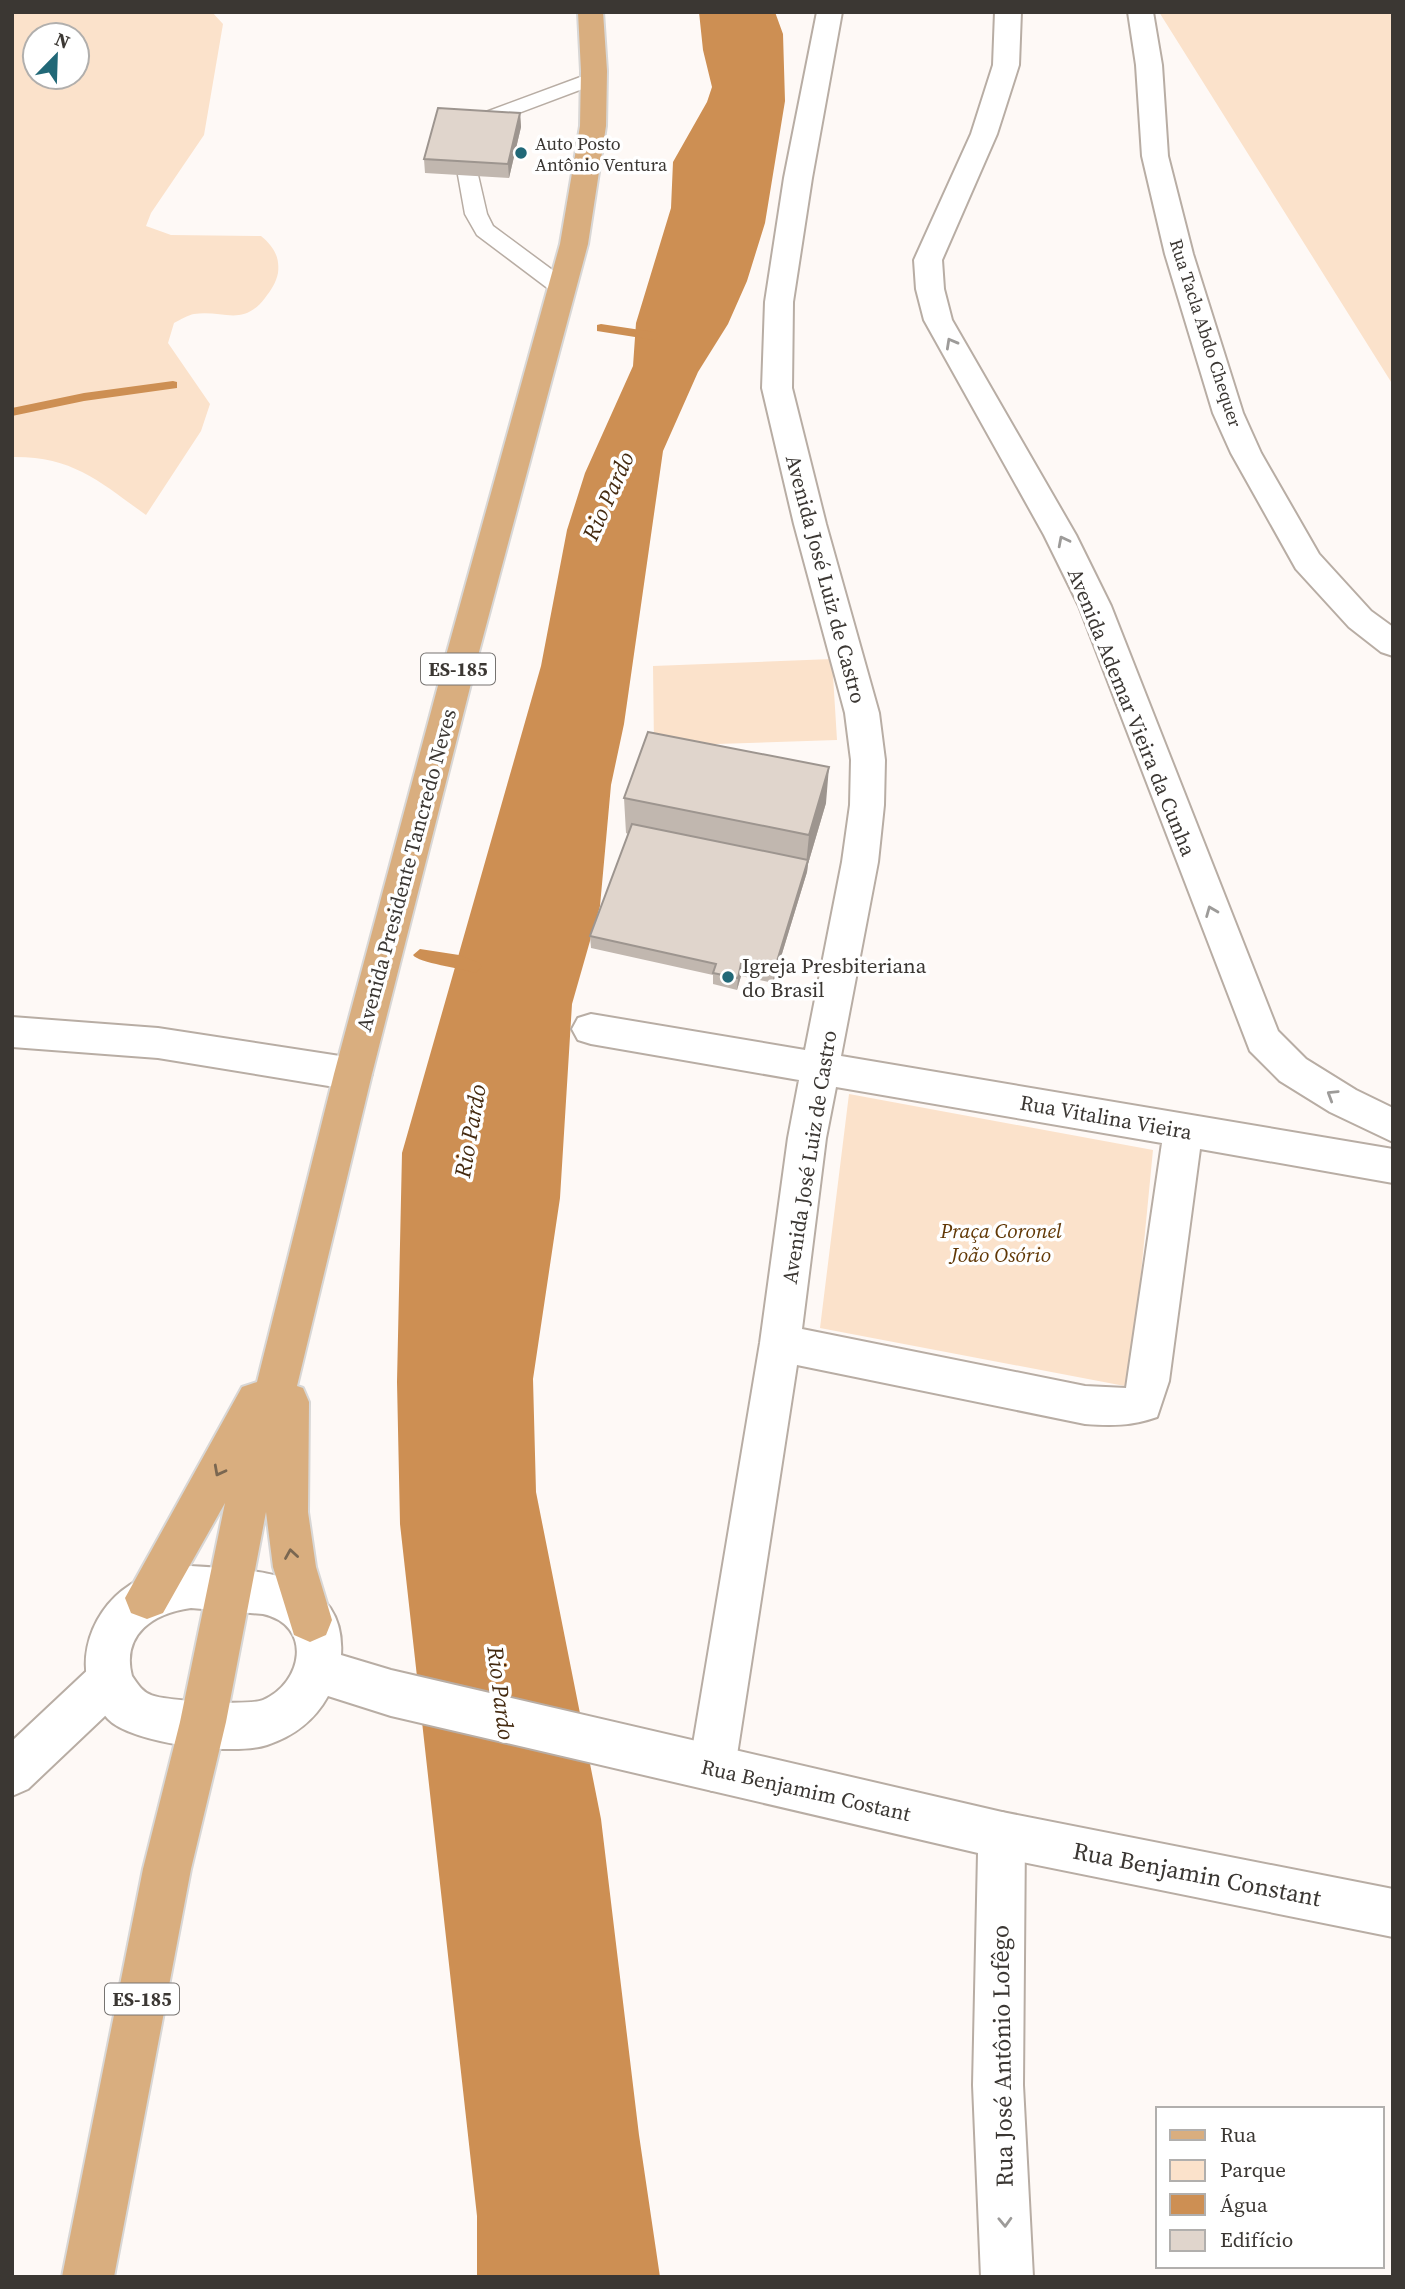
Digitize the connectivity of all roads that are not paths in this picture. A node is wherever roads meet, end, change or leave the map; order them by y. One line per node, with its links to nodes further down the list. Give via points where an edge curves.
1 (590, 12): 5 (main road, Avenida Presidente Tancredo Neves / ES-185)
2 (830, 12): 12 (street, Avenida José Luiz de Castro, via 779,302 777,388 862,713 868,760 860,862)
3 (1008, 12): 14 (street, Avenida Ademar Vieira da Cunha, one-way to 3, via 1293,1070 1263,1040 1095,606 938,320 928,260 984,134 1006,65)
4 (1140, 12): 9 (street, Rua Tacla Abdo Chequer, via 1155,156 1228,413 1307,561 1360,619)
5 (594, 78): 6 (lane); 8 (main road, Avenida Presidente Tancredo Neves / ES-185, via 593,126 574,244)
6 (481, 124)
7 (468, 175): 8 (lane, via 476,214 485,230)
8 (562, 288): 13 (main road, Avenida Presidente Tancredo Neves / ES-185)
9 (1393, 644)
10 (590, 1029): 12 (street, Rua Vitalina Vieira)
11 (12, 1032): 13 (street, via 158,1043)
12 (820, 1067): 15 (street, Rua Vitalina Vieira); 18 (street, Avenida José Luiz de Castro)
13 (353, 1074): 17 (main road, Avenida Presidente Tancredo Neves / ES-185)
14 (1393, 1126)
15 (1183, 1130): 16 (street, Rua Vitalina Vieira); 18 (street, via 1149,1381 1142,1403 1086,1405)
16 (1393, 1166)
17 (294, 1323): 19 (main road, Avenida Presidente Tancredo Neves / ES-185, via 248,1492); 20 (main road, one-way to 20, via 261,1393); 21 (main road, one-way to 17, via 297,1587 287,1517)
18 (780, 1343): 25 (street, Avenida José Luiz de Castro)
19 (230, 1591): 20 (street, via 191,1587); 21 (street, via 287,1600); 24 (main road, Avenida Presidente Tancredo Neves / ES-185)
20 (147, 1598): 23 (street, via 112,1635)
21 (310, 1620): 22 (street, via 320,1656)
22 (317, 1670): 24 (street, via 301,1702 281,1718 257,1726); 25 (street, Rua Benjamim Costant, via 391,1693)
23 (109, 1681): 24 (street, via 121,1701 140,1714); 26 (street)
24 (203, 1723): 29 (main road, ES-185, via 167,1869)
25 (712, 1768): 27 (street, Rua Benjamim Costant)
26 (12, 1773)
27 (1002, 1835): 28 (street, Rua Benjamin Constant); 30 (street, Rua José Antônio Lofêgo, one-way to 30, via 998,2085)
28 (1393, 1913)
29 (88, 2277)
30 (1007, 2277)

